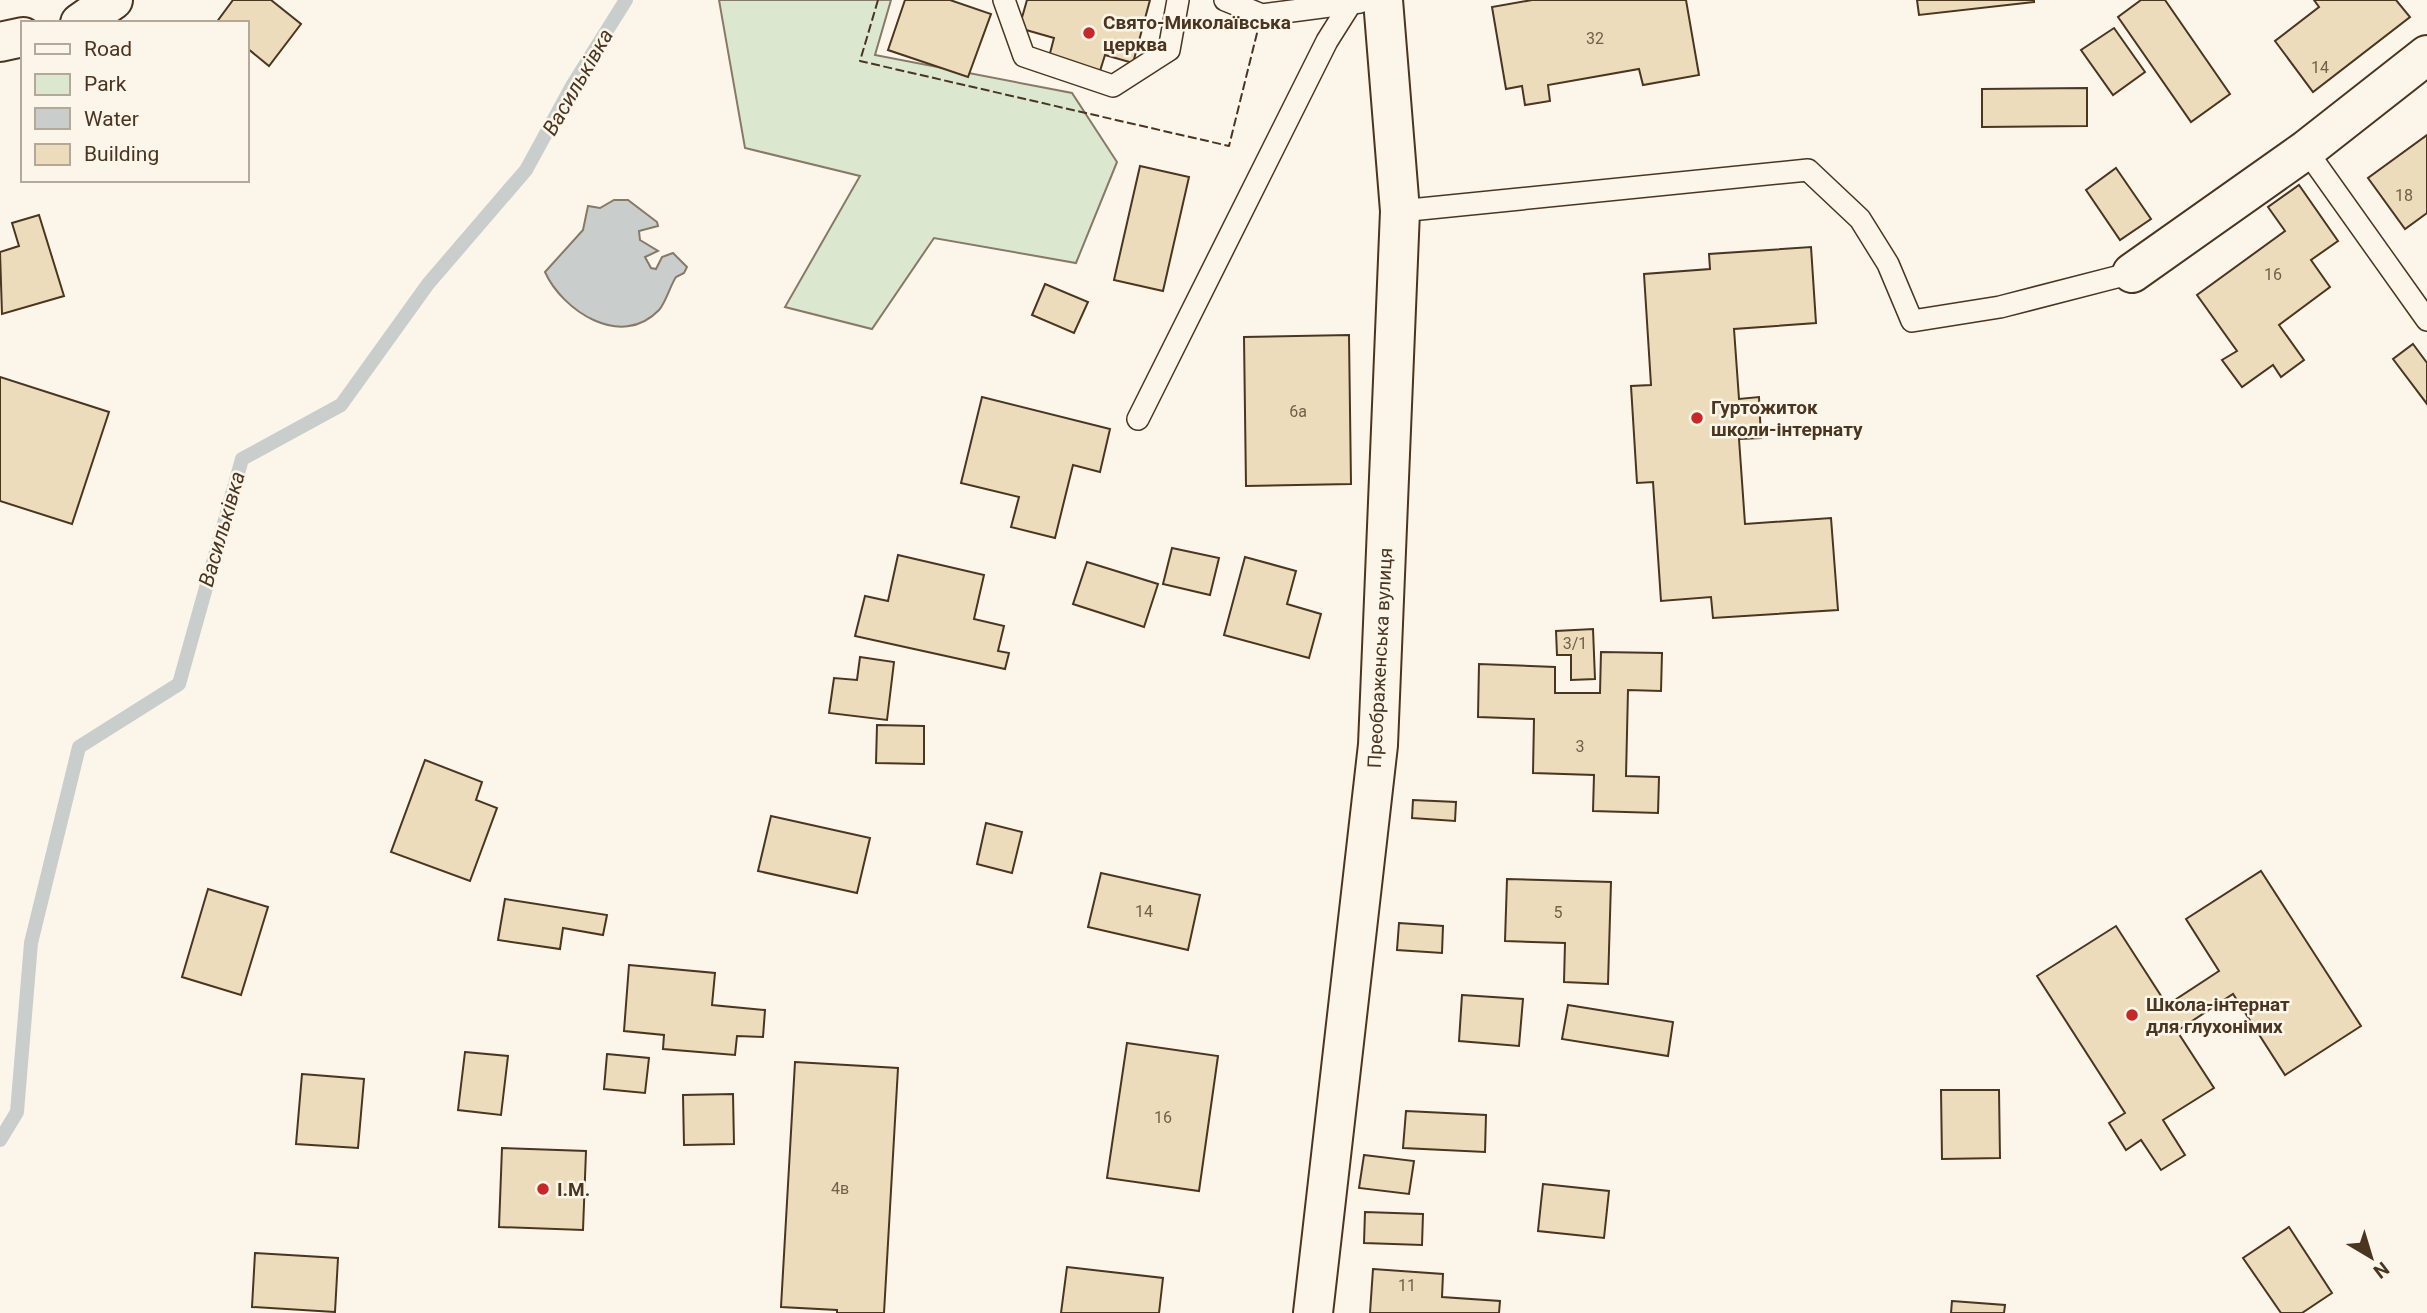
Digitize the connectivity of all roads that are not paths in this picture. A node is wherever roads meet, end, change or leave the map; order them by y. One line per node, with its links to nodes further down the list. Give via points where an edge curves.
1 (113, 0): 7 (street)
2 (1004, 0): 3 (lane, via 1024,56 1113,86 1169,50)
3 (1178, 0)
4 (1225, 0): 6 (lane, via 1262,15)
5 (1376, 0): 6 (lane)
6 (1367, 2): 12 (street, Преображенська вулиця); 15 (lane, via 1326,41)
7 (83, 21)
8 (21, 37): 9 (street)
9 (0, 42)
10 (2427, 55): 11 (street)
11 (2306, 150): 13 (street); 14 (lane)
12 (1400, 211): 13 (lane, via 1808,170 1860,219 1888,264 1912,321 2000,307); 16 (street, Преображенська вулиця, via 1378,745)
13 (2132, 273)
14 (2427, 320)
15 (1138, 419)
16 (1313, 1313)

